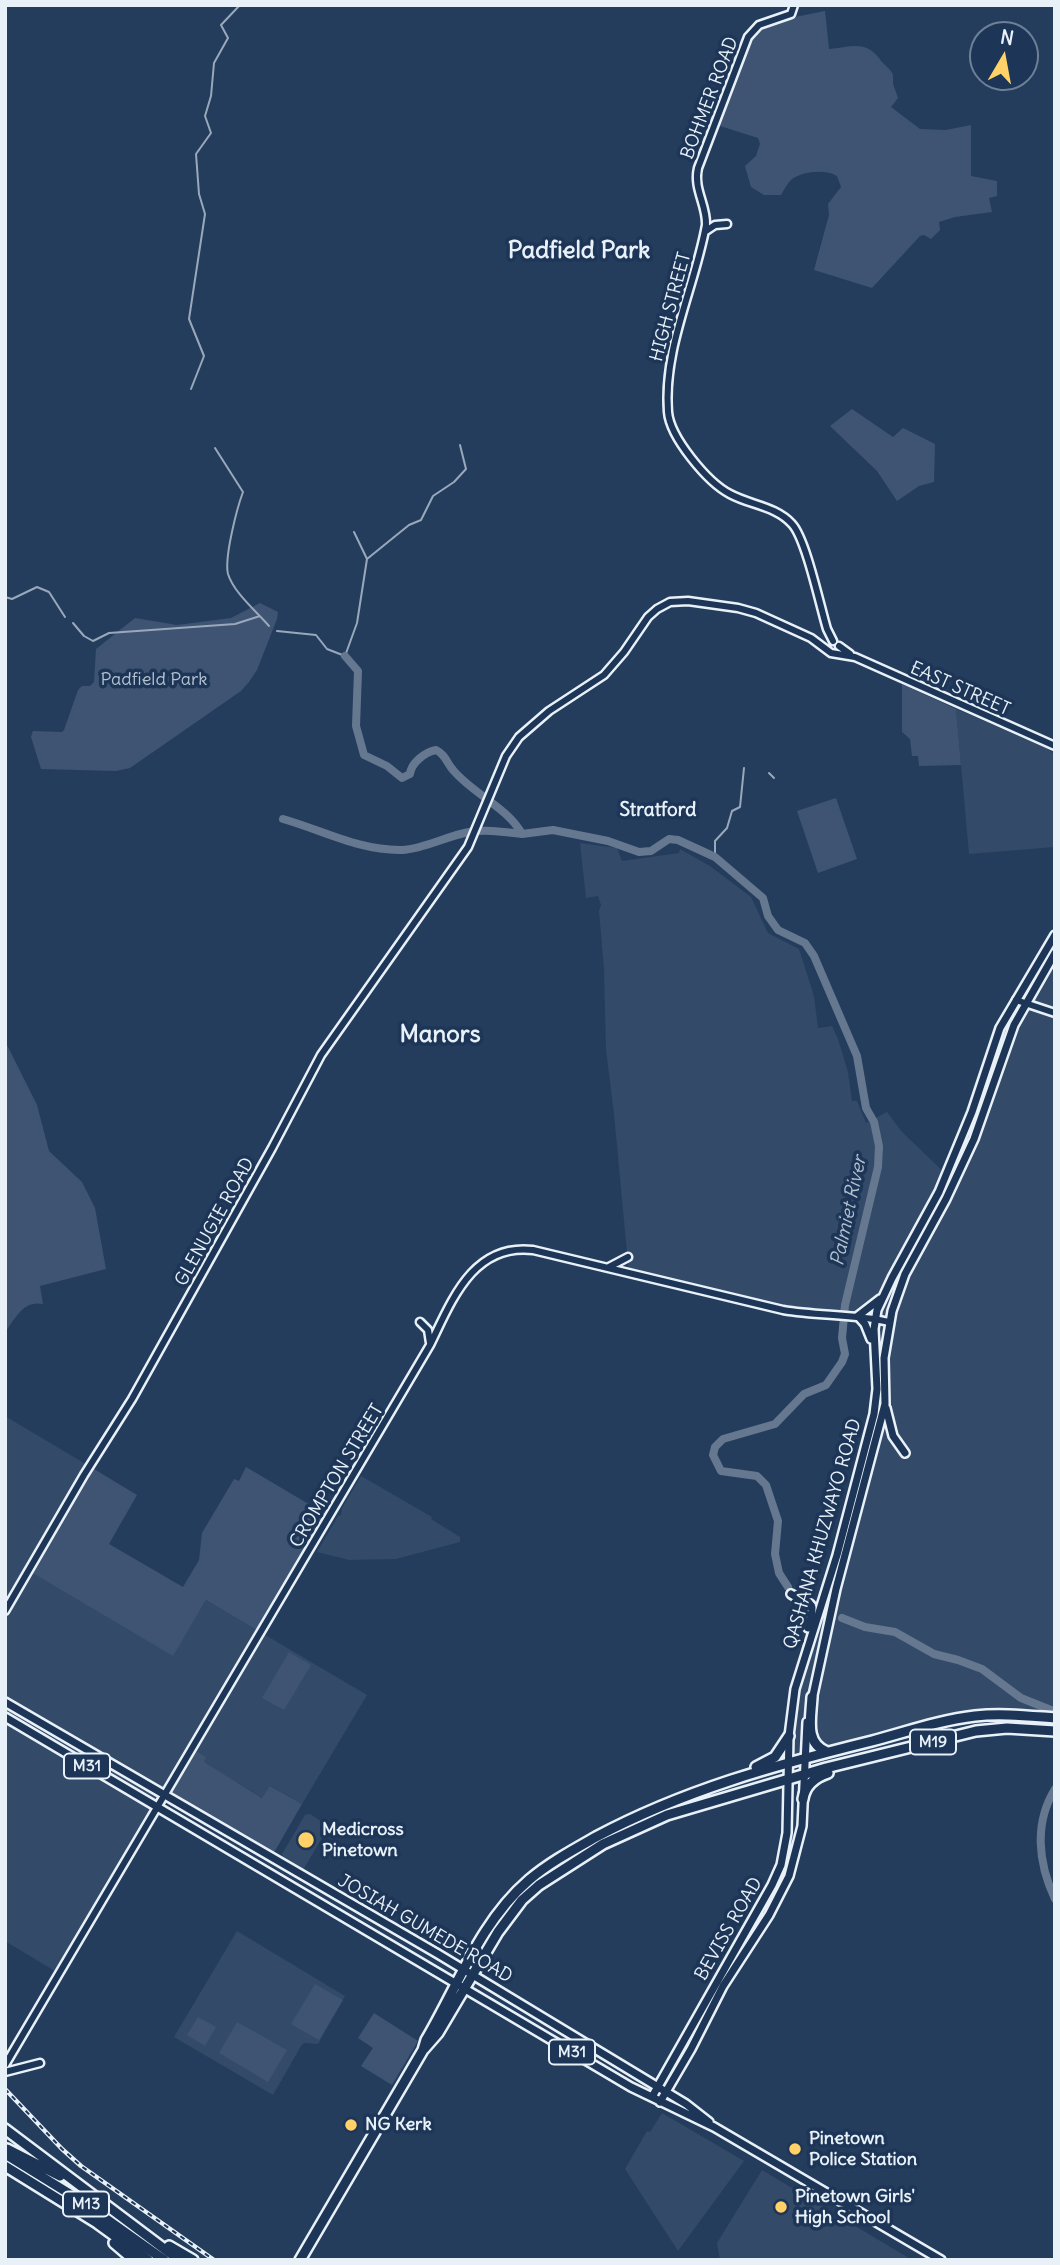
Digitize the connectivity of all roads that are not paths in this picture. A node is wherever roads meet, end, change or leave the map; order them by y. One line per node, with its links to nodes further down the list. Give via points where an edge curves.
1 (794, 5): 2 (street, BOHMER ROAD, via 791,14 756,27 740,55 697,172)
2 (707, 218): 4 (street, HIGH STREET)
3 (727, 224): 4 (street)
4 (705, 231): 5 (street, HIGH STREET, via 667,378 669,419 676,437 720,487 776,512 794,527)
5 (831, 644): 6 (street, EAST STREET); 7 (street, EAST STREET, via 738,608 688,601 666,604 648,617 604,675 519,737)
6 (1055, 746)
7 (491, 793): 25 (street, GLENUGIE ROAD, via 462,856 321,1055 132,1399)
8 (1055, 935): 10 (main road, QASHANA KHUZWAYO ROAD)
9 (1055, 953): 11 (main road, QASHANA KHUZWAYO ROAD)
10 (1016, 1000): 11 (street); 15 (main road, QASHANA KHUZWAYO ROAD, via 997,1035 939,1192)
11 (1024, 1004): 12 (street); 19 (main road, QASHANA KHUZWAYO ROAD, via 974,1139 905,1275)
12 (1055, 1013)
13 (628, 1257): 14 (street)
14 (608, 1268): 16 (street, CROMPTON STREET, via 783,1310); 20 (street, CROMPTON STREET, via 534,1250 494,1255 467,1278)
15 (882, 1298): 16 (main road); 17 (main road, QASHANA KHUZWAYO ROAD)
16 (858, 1317): 17 (street, CROMPTON STREET); 21 (main road)
17 (876, 1319): 19 (street, CROMPTON STREET); 21 (main road, QASHANA KHUZWAYO ROAD)
18 (420, 1322): 20 (street, via 428,1330)
19 (889, 1322): 22 (main road, QASHANA KHUZWAYO ROAD)
20 (430, 1345): 40 (street, CROMPTON STREET)
21 (873, 1346): 26 (main road, QASHANA KHUZWAYO ROAD, via 874,1414 837,1555)
22 (885, 1404): 23 (main road, via 893,1436); 27 (main road, QASHANA KHUZWAYO ROAD)
23 (905, 1453)
24 (791, 1594): 26 (main road, via 812,1605)
25 (5, 1611)
26 (808, 1639): 32 (main road, QASHANA KHUZWAYO ROAD)
27 (812, 1698): 33 (highway, via 811,1735); 35 (main road, QASHANA KHUZWAYO ROAD)
28 (5, 1702): 40 (main road, JOSIAH GUMEDE ROAD / M31)
29 (5, 1717): 42 (main road, JOSIAH GUMEDE ROAD / M31)
30 (1055, 1718): 33 (highway, M19, via 965,1718)
31 (1055, 1731): 34 (highway, M19, via 976,1731)
32 (789, 1736): 36 (main road, QASHANA KHUZWAYO ROAD); 38 (highway, via 771,1760)
33 (827, 1752): 35 (highway, M19)
34 (876, 1756): 37 (highway, M19); 41 (highway, via 817,1777)
35 (805, 1758): 36 (highway, M19); 37 (main road, QASHANA KHUZWAYO ROAD)
36 (788, 1763): 38 (highway, M19); 39 (main road, BEVISS ROAD)
37 (804, 1774): 39 (highway, M19); 41 (main road, BEVISS ROAD)
38 (738, 1776): 43 (highway, M19, via 625,1822 546,1867 495,1917)
39 (788, 1779): 44 (highway, M19, via 667,1815 582,1856 522,1900); 49 (main road, BEVISS ROAD, via 787,1833 776,1876)
40 (165, 1794): 42 (street, CROMPTON STREET); 43 (main road, JOSIAH GUMEDE ROAD / M31)
41 (803, 1799): 50 (main road, BEVISS ROAD, via 800,1841 782,1893 723,1986)
42 (157, 1808): 45 (main road, JOSIAH GUMEDE ROAD / M31); 47 (street, CROMPTON STREET)
43 (464, 1969): 44 (main road, JOSIAH GUMEDE ROAD / M31); 45 (highway, M19)
44 (473, 1975): 45 (highway, M19); 49 (main road, JOSIAH GUMEDE ROAD / M31)
45 (461, 1986): 51 (main road, JOSIAH GUMEDE ROAD / M31); 65 (highway, M19, via 438,2034 423,2050)
46 (40, 2063): 48 (street)
47 (5, 2065)
48 (5, 2071)
49 (658, 2087): 50 (main road, JOSIAH GUMEDE ROAD / M31); 51 (main road, BEVISS ROAD)
50 (666, 2092): 52 (main road, BEVISS ROAD); 53 (main road, JOSIAH GUMEDE ROAD / M31)
51 (652, 2097): 52 (main road, JOSIAH GUMEDE ROAD / M31)
52 (660, 2102): 53 (main road, JOSIAH GUMEDE ROAD / M31)
53 (714, 2127): 66 (main road, JOSIAH GUMEDE ROAD / M31)
54 (5, 2129): 58 (highway)
55 (5, 2148): 58 (highway)
56 (5, 2154): 62 (highway, M13)
57 (5, 2167): 60 (highway); 61 (highway, M13, via 70,2205)
58 (99, 2199): 59 (highway)
59 (146, 2234): 63 (highway); 64 (highway)
60 (134, 2260)
61 (148, 2260)
62 (164, 2260)
63 (179, 2260)
64 (193, 2260)
65 (300, 2260)
66 (941, 2260)

